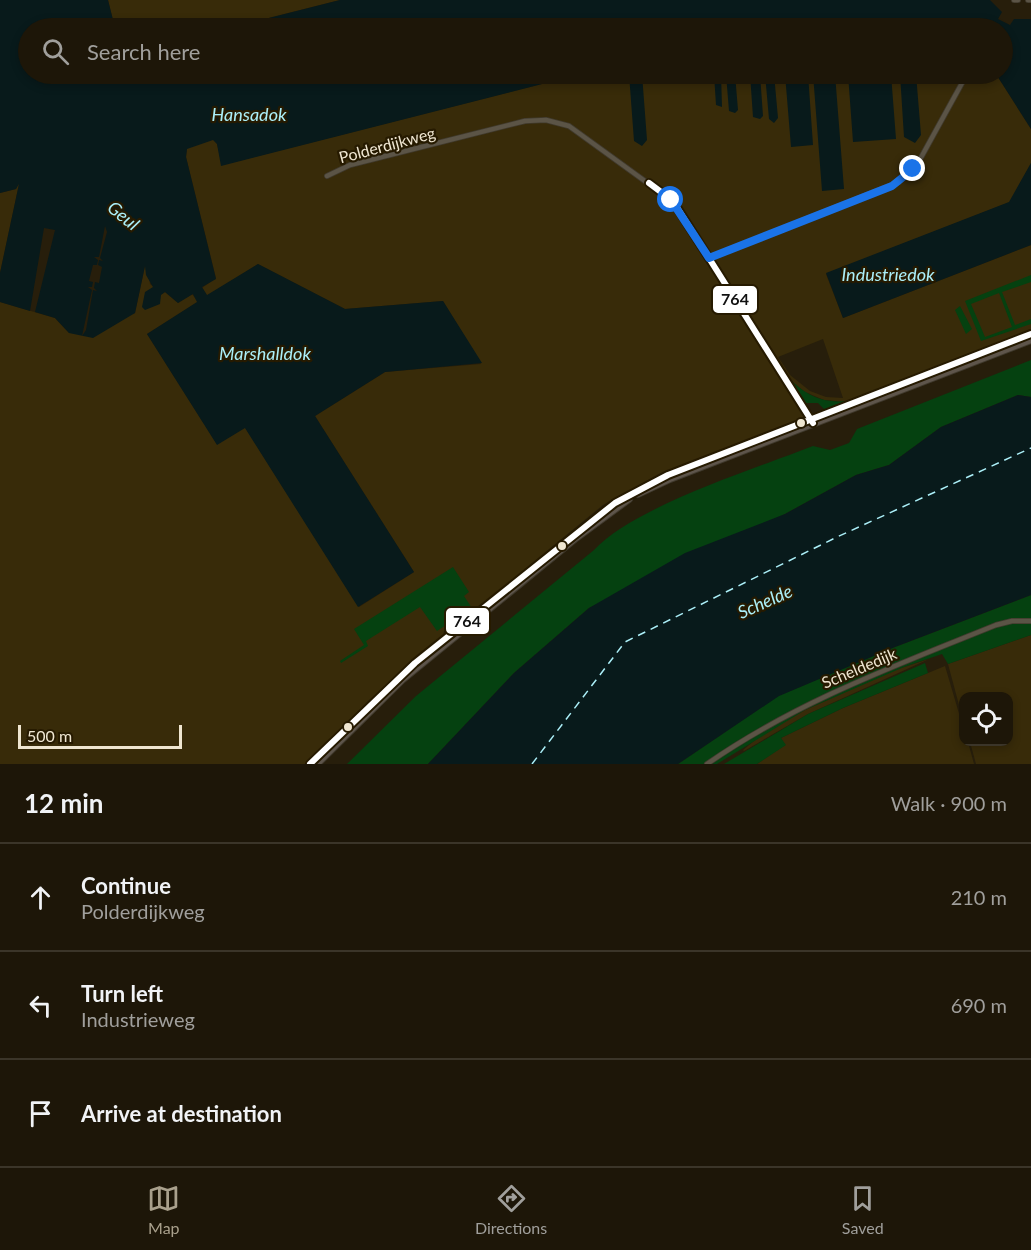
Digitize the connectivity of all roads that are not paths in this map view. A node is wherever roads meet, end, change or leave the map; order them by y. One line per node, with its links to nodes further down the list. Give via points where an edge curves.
1 (961, 84): 3 (street, via 918,163 899,182)
2 (327, 176): 3 (street, Polderdijkweg, via 350,165 539,119 569,126 671,200)
3 (709, 258): 6 (street, Polderdijkweg)
4 (1031, 334): 6 (main road)
5 (1031, 340): 6 (main road)
6 (812, 421): 8 (main road, via 637,494 575,536 402,680)
7 (1031, 621): 10 (street, Scheldedijk, via 996,625 824,696)
8 (318, 761): 9 (main road)
9 (310, 764)
10 (707, 764)

